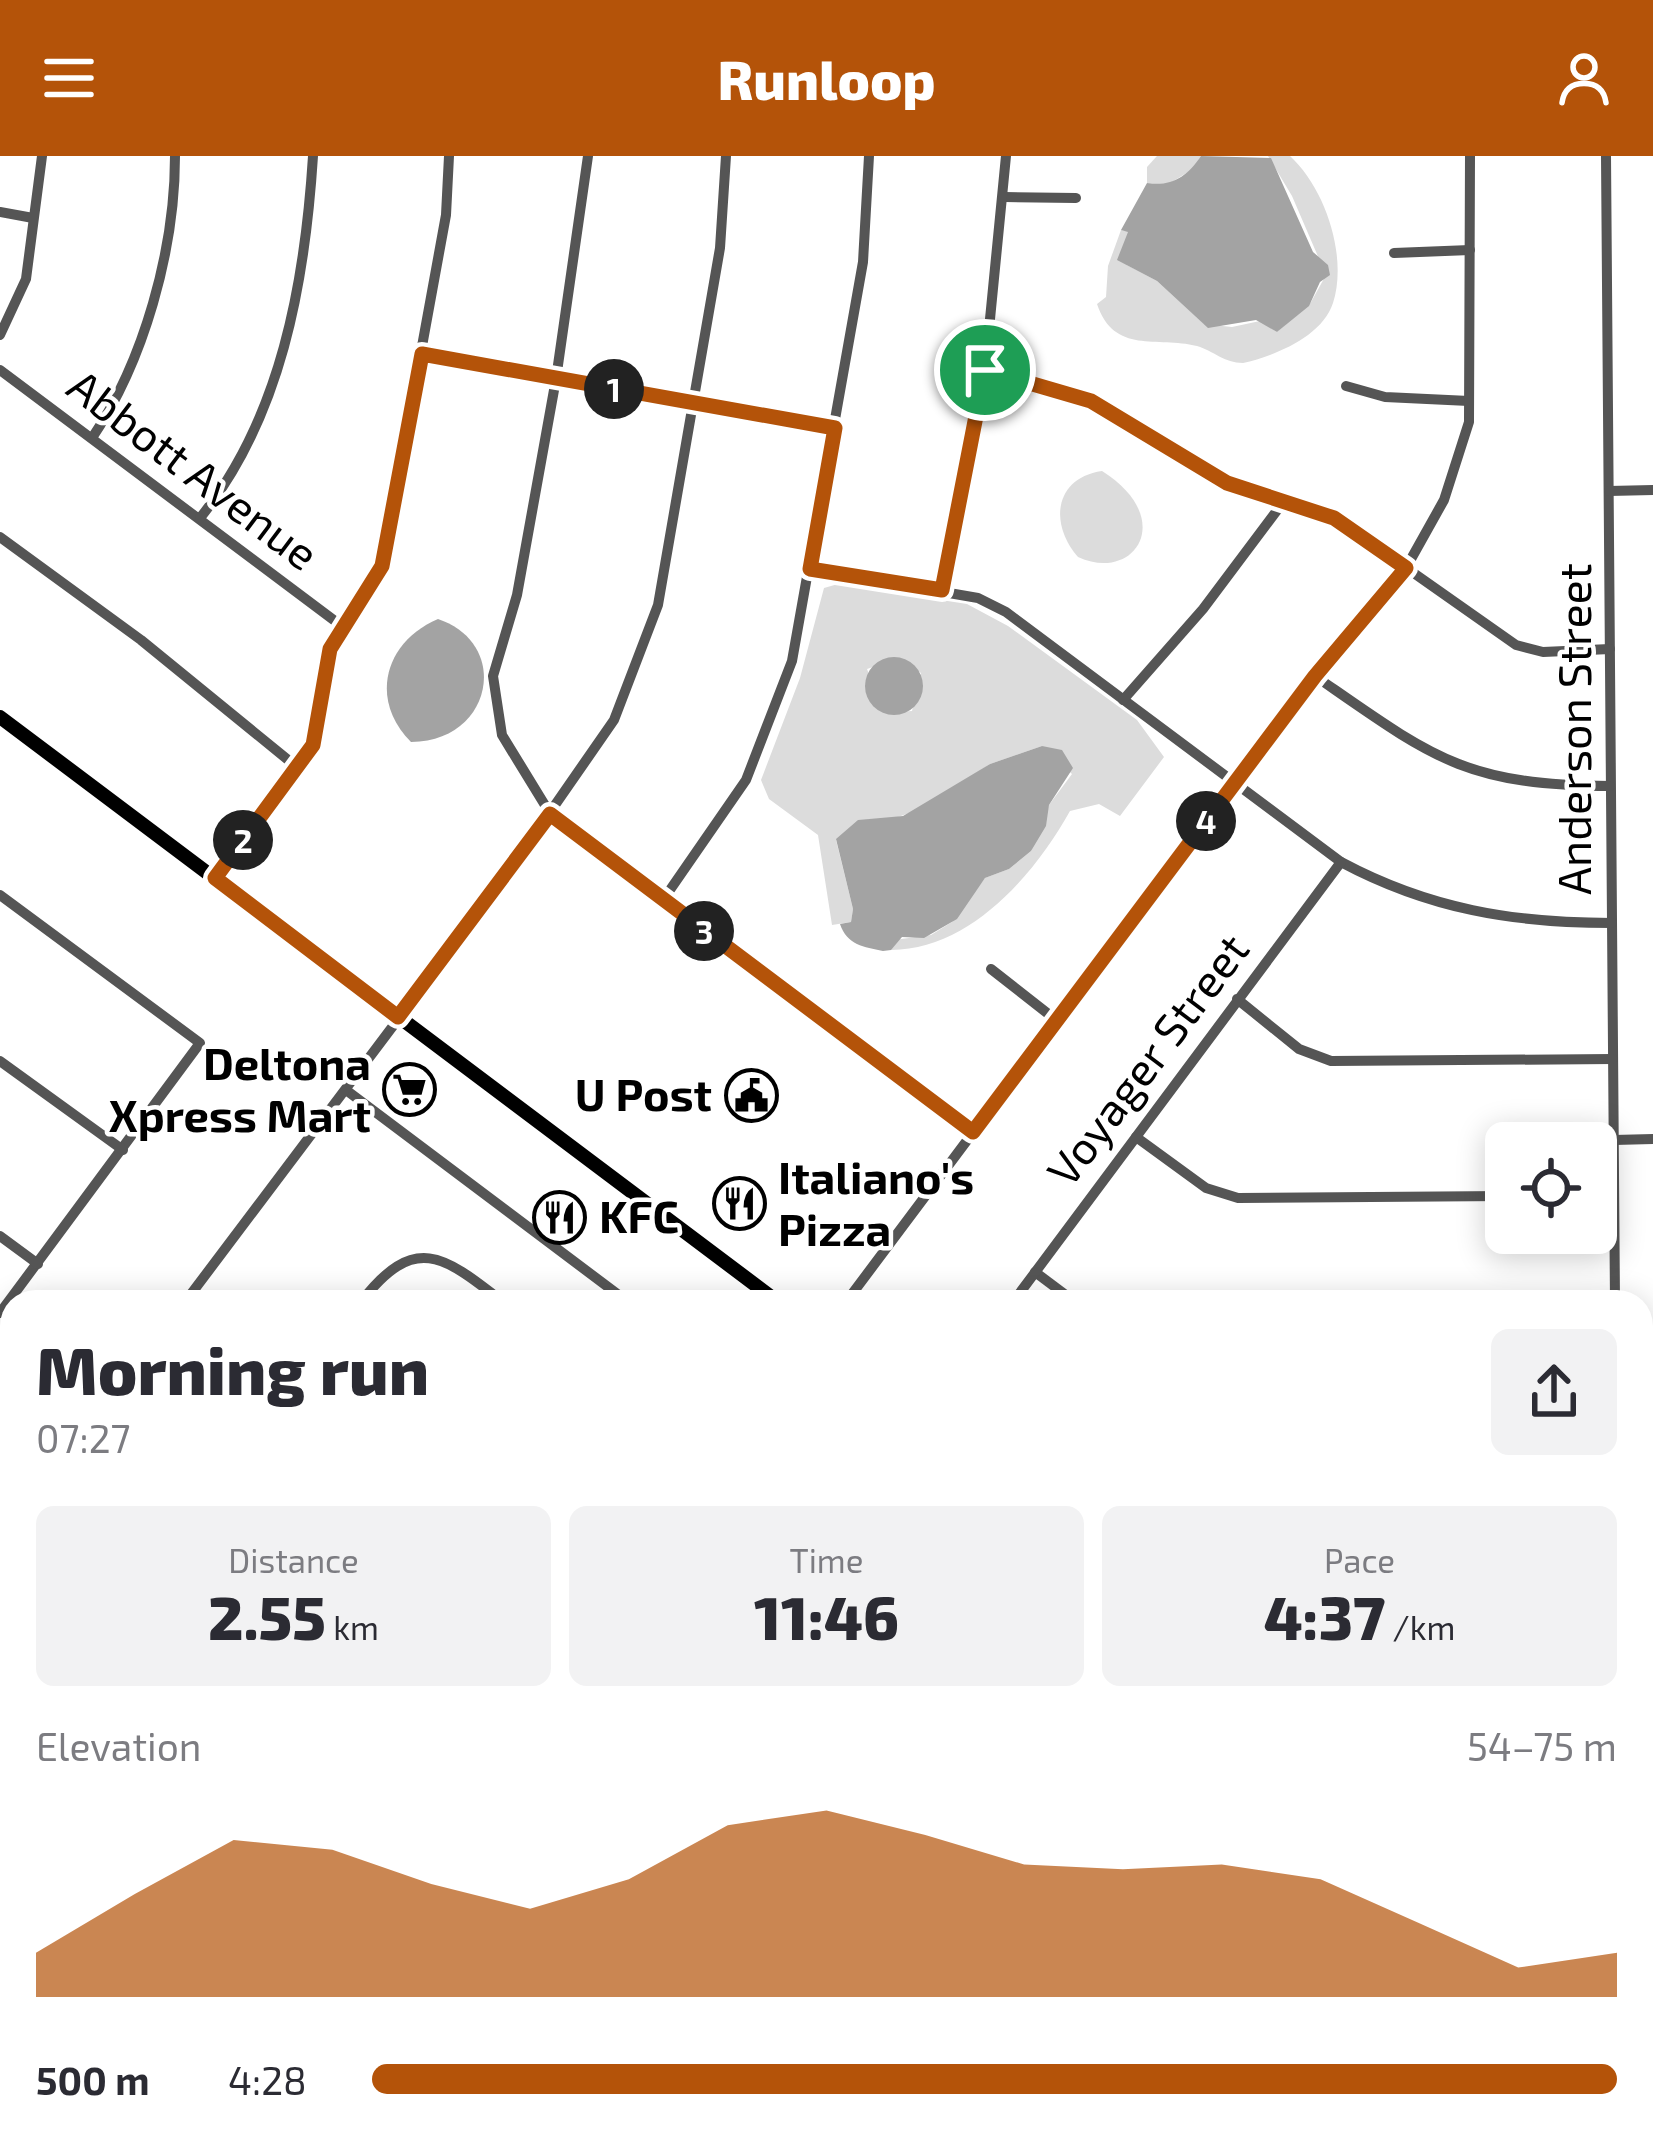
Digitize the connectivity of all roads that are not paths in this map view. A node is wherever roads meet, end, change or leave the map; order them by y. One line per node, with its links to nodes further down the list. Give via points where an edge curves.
1 (42, 156): 14 (street)
2 (175, 156): 26 (street, via 145,342)
3 (313, 156): 30 (street, via 270,404 235,475)
4 (449, 156): 18 (street)
5 (588, 156): 21 (street)
6 (726, 156): 24 (street)
7 (869, 156): 25 (street, via 870,222)
8 (1006, 156): 11 (street)
9 (1470, 156): 15 (street)
10 (1606, 156): 28 (street, Anderson Street)
11 (1005, 197): 12 (street); 20 (street)
12 (1076, 198)
13 (0, 212): 14 (street)
14 (34, 218): 17 (street, via 26,279)
15 (1470, 250): 16 (street); 23 (street)
16 (1394, 253)
17 (0, 335)
18 (422, 354): 21 (street); 35 (street, via 382,566)
19 (0, 370): 26 (street, Abbott Avenue)
20 (985, 370): 29 (street, via 1091,401 1227,483); 34 (street)
21 (556, 380): 24 (street); 43 (street, via 517,595 493,676 502,735)
22 (1346, 386): 23 (street, via 1385,397)
23 (1469, 400): 32 (street, via 1456,476)
24 (694, 402): 25 (street); 43 (street, via 658,605 639,666 614,720)
25 (835, 428): 33 (street)
26 (92, 438): 30 (street, Abbott Avenue)
27 (1653, 490): 28 (street)
28 (1609, 491): 36 (street, Anderson Street)
29 (1284, 501): 32 (street, via 1334,518); 38 (street)
30 (200, 518): 35 (street, Abbott Avenue)
31 (0, 537): 40 (street)
32 (1406, 568): 36 (street, via 1516,645); 37 (street)
33 (810, 569): 34 (street); 47 (street, via 772,724 727,813)
34 (942, 590): 38 (street, via 1006,612)
35 (344, 627): 40 (street, via 323,677 313,745)
36 (1610, 649): 42 (street, Anderson Street)
37 (1315, 676): 41 (street); 42 (street, via 1412,743 1484,776)
38 (1124, 700): 41 (street)
39 (0, 717): 45 (main road)
40 (298, 768): 45 (street)
41 (1235, 782): 44 (street); 52 (street)
42 (1610, 786): 48 (street, Anderson Street)
43 (550, 814): 47 (street); 51 (street)
44 (1341, 862): 48 (street, via 1389,888 1469,913); 50 (street, Voyager Street)
45 (215, 878): 51 (main road)
46 (0, 895): 61 (street, via 200,1043)
47 (663, 900): 57 (street)
48 (1612, 923): 53 (street, Anderson Street)
49 (991, 969): 52 (street)
50 (1237, 1000): 53 (street, via 1299,1049 1330,1061); 58 (street, Voyager Street)
51 (398, 1017): 55 (street); 72 (main road)
52 (1056, 1019): 57 (street)
53 (1613, 1059): 56 (street, Anderson Street)
54 (0, 1061): 61 (street)
55 (346, 1090): 68 (street); 71 (street)
56 (1615, 1122)
57 (973, 1132): 73 (street)
58 (1136, 1137): 62 (street, via 1206,1188 1238,1198); 66 (street, Voyager Street)
59 (1653, 1139): 60 (street)
60 (1617, 1140)
61 (123, 1150): 65 (street)
62 (1485, 1196)
63 (0, 1236): 65 (street)
64 (1615, 1254): 76 (street, Anderson Street)
65 (38, 1264): 67 (street)
66 (1035, 1272): 74 (street, Voyager Street); 75 (street)
67 (17, 1290)
68 (194, 1290)
69 (372, 1290): 70 (street, via 392,1267 416,1257 454,1264)
70 (488, 1290)
71 (612, 1290)
72 (762, 1290)
73 (854, 1290)
74 (1022, 1290)
75 (1059, 1290)
76 (1615, 1290)

